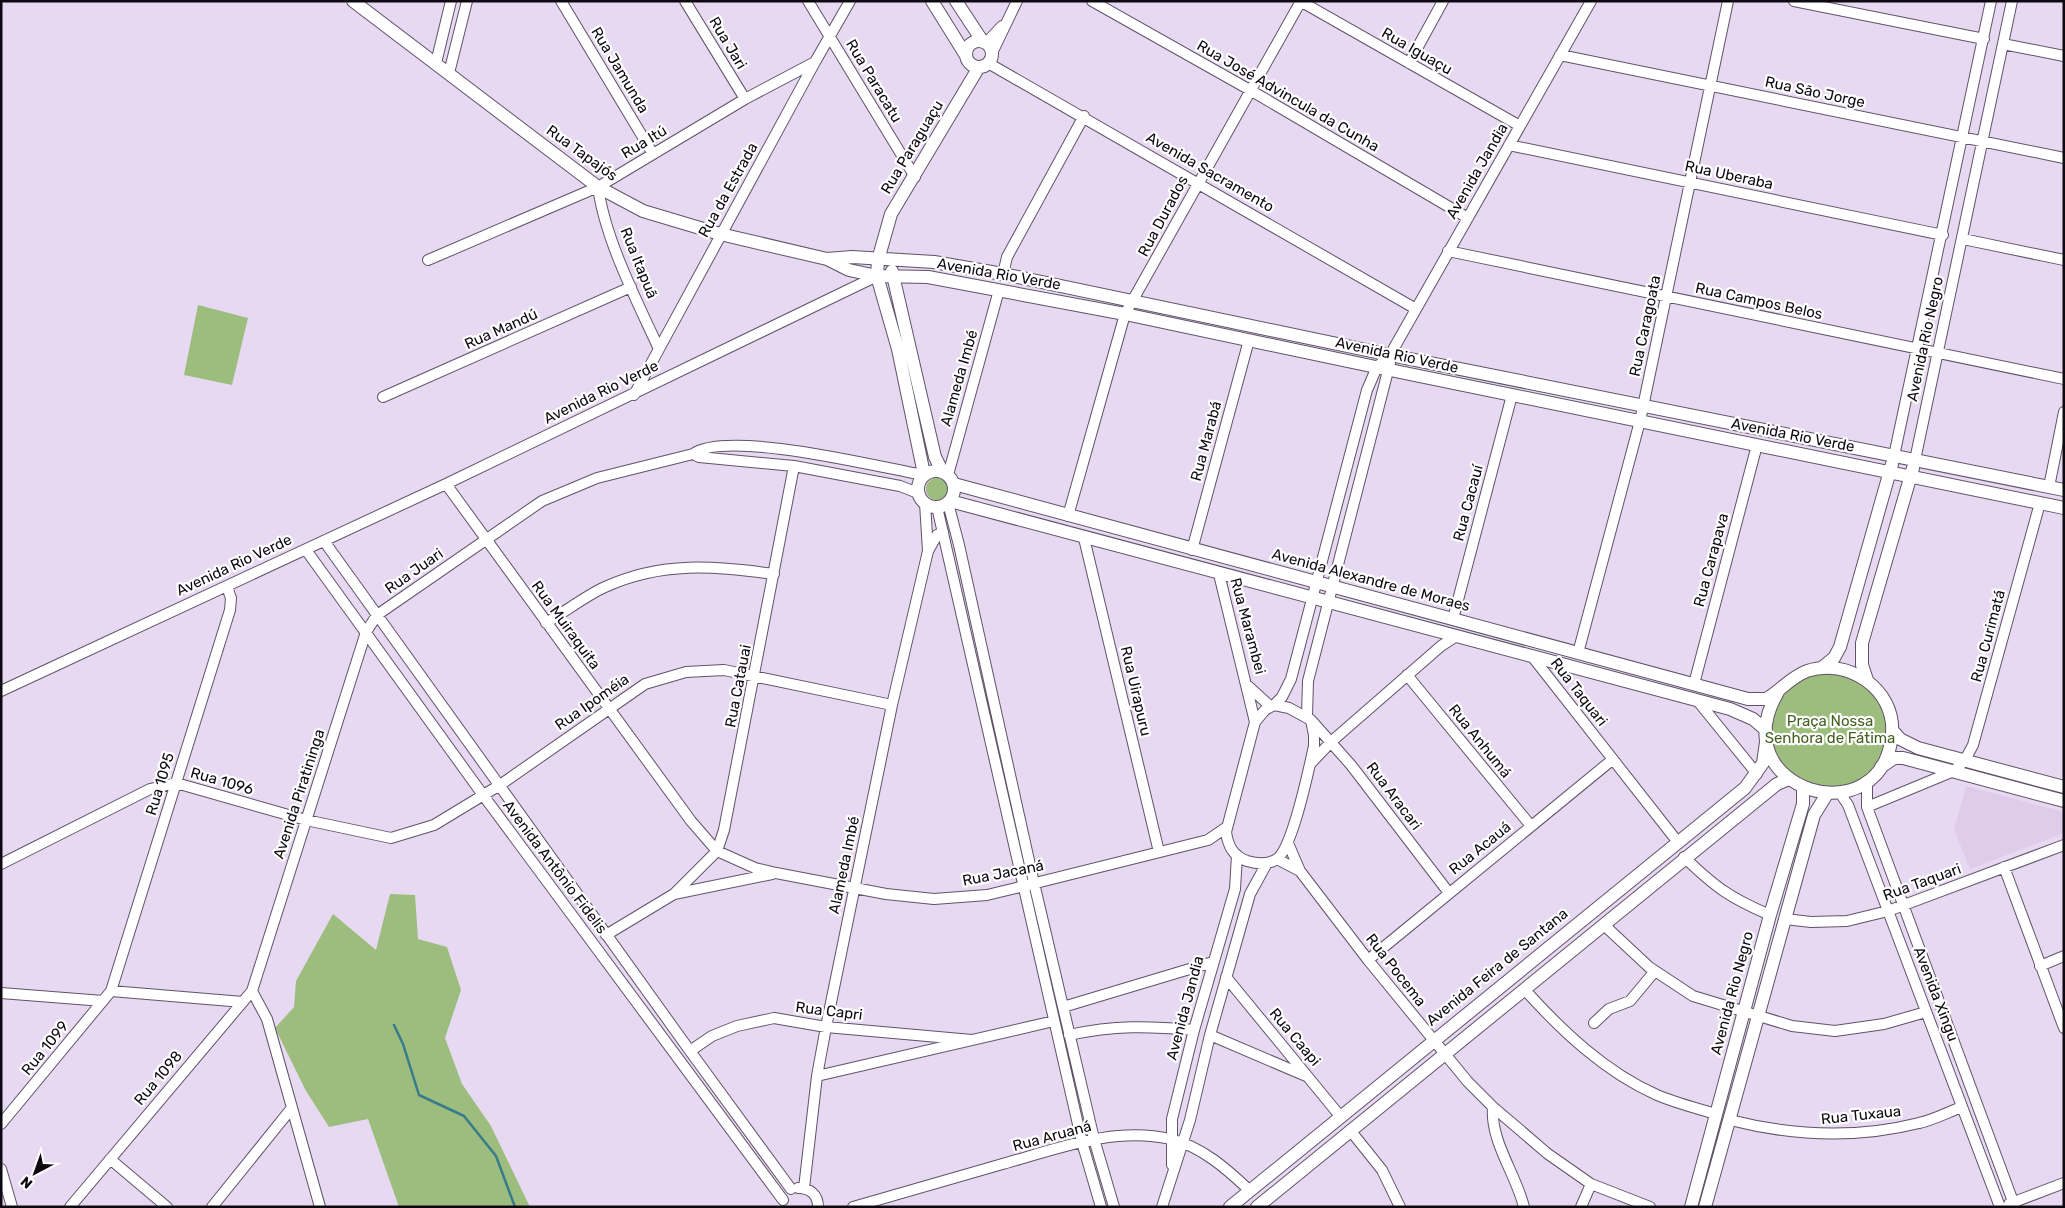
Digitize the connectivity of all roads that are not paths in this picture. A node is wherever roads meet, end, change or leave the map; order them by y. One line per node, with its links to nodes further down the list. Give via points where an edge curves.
1 (353, 1): 27 (main road, Rua Tapajós)
2 (452, 1): 27 (street)
3 (467, 1): 29 (street)
4 (561, 1): 38 (street, Rua Jamunda)
5 (685, 1): 32 (street, Rua Jari)
6 (808, 1): 19 (street, Rua Paracatu)
7 (850, 1): 19 (street, Rua da Estrada)
8 (932, 1): 22 (main road)
9 (956, 1): 25 (main road)
10 (1017, 1): 25 (street, Rua Paraguaçu)
11 (1092, 1): 31 (street, Rua José Advincula da Cunha)
12 (1301, 1): 28 (street, Rua Iguaçu); 31 (street, Rua Durados)
13 (1443, 1): 28 (street)
14 (1591, 1): 23 (street, Avenida Jandia)
15 (1728, 1): 30 (street, Rua Caragoata)
16 (1794, 1): 20 (street)
17 (1992, 1): 20 (street, Avenida Rio Negro)
18 (2012, 1): 21 (street, Avenida Rio Negro)
19 (829, 37): 26 (street, Rua da Estrada); 40 (street, Rua Paracatu)
20 (1984, 39): 35 (street, Avenida Rio Negro)
21 (2003, 44): 24 (street); 36 (street, Avenida Rio Negro)
22 (966, 54): 25 (main road, via 968,62); 25 (main road, via 971,43)
23 (1560, 55): 30 (street, Rua São Jorge); 34 (street, Avenida Jandia)
24 (2064, 56)
25 (982, 59): 33 (street, Avenida Sacramento); 40 (main road, Rua Paraguaçu)
26 (815, 62): 32 (street, Rua Itú); 45 (street, Rua da Estrada)
27 (436, 63): 29 (main road, Rua Tapajós)
28 (1409, 63): 34 (street, Rua Iguaçu)
29 (449, 73): 43 (main road, Rua Tapajós)
30 (1710, 86): 35 (street, Rua São Jorge); 42 (street, Rua Caragoata)
31 (1250, 90): 41 (street, Rua Durados); 44 (street, Rua José Advincula da Cunha)
32 (745, 99): 38 (street, Rua Itú)
33 (1084, 116): 41 (street, Avenida Sacramento); 53 (street, via 1007,257)
34 (1520, 126): 37 (street, Avenida Jandia)
35 (1963, 138): 36 (street, Rua São Jorge); 46 (street, Avenida Rio Negro)
36 (1983, 142): 39 (street, Rua São Jorge); 47 (street, Avenida Rio Negro)
37 (1509, 145): 42 (street, Rua Uberaba); 44 (street, Avenida Jandia)
38 (653, 154): 43 (street, Rua Itú)
39 (2064, 158)
40 (915, 176): 51 (main road, Rua Paraguaçu, via 891,214 884,237)
41 (1198, 182): 59 (street, Rua Durados); 60 (street, Avenida Sacramento)
42 (1690, 183): 46 (street, Rua Uberaba); 58 (street, Rua Caragoata)
43 (598, 187): 45 (main road, Rua Tapajós, via 643,211); 50 (street, Rua Itú); 56 (street, Rua Itapuã, via 600,206)
44 (1468, 218): 48 (street, Avenida Jandia)
45 (720, 234): 49 (main road, Rua Tapajós); 63 (street, Rua da Estrada)
46 (1943, 235): 64 (street, Avenida Rio Negro)
47 (1963, 239): 52 (street); 65 (street, Avenida Rio Negro)
48 (1448, 252): 58 (street, Rua Campos Belos); 60 (street, Avenida Jandia)
49 (827, 259): 51 (main road, Rua Tapajós); 54 (main road, Rua Tapajós, via 849,270)
50 (428, 260)
51 (884, 260): 53 (main road, Avenida Rio Verde, via 934,262); 54 (main road); 55 (main road)
52 (2064, 260)
53 (1004, 274): 59 (main road, Avenida Rio Verde)
54 (877, 276): 55 (main road, Avenida Rio Verde); 69 (street, Avenida Rio Verde); 81 (main road, via 898,349)
55 (893, 277): 57 (main road, Avenida Rio Verde, via 928,277); 83 (main road, via 935,457)
56 (631, 287): 63 (street, Rua Itapuã); 71 (street, Rua Mandú)
57 (999, 290): 61 (main road, Avenida Rio Verde); 83 (street, Alameda Imbé)
58 (1666, 297): 64 (street, Rua Campos Belos); 72 (street, Rua Caragoata)
59 (1134, 299): 61 (street, Rua Durados); 66 (main road, Avenida Rio Verde)
60 (1416, 309): 66 (street, Avenida Jandia)
61 (1125, 314): 62 (main road, Avenida Rio Verde); 90 (street)
62 (1249, 340): 67 (main road, Avenida Rio Verde); 96 (street, Rua Marabá)
63 (658, 348): 69 (street, Rua da Estrada)
64 (1918, 349): 65 (street, Rua Campos Belos); 77 (street, Avenida Rio Negro)
65 (1938, 353): 68 (street, Rua Campos Belos); 78 (street, Avenida Rio Negro)
66 (1390, 354): 67 (street); 72 (main road, Avenida Rio Verde)
67 (1384, 369): 70 (main road, Avenida Rio Verde); 100 (street, via 1367,390); 102 (street)
68 (2064, 379)
69 (634, 394): 84 (street, Avenida Rio Verde)
70 (1512, 395): 74 (main road, Avenida Rio Verde); 106 (street, Rua Cacauí)
71 (383, 397)
72 (1644, 406): 74 (street, Rua Caragoata); 77 (main road, Avenida Rio Verde)
73 (2064, 412): 85 (street)
74 (1640, 421): 75 (main road, Avenida Rio Verde); 110 (street, Rua Caragoata)
75 (1757, 445): 80 (main road, Avenida Rio Verde); 116 (street, Rua Carapava)
76 (693, 454): 79 (street); 81 (street, via 714,446 770,447); 93 (street, via 597,478 542,501)
77 (1894, 456): 78 (main road, Avenida Rio Verde); 80 (main road, Avenida Rio Negro)
78 (1915, 460): 82 (main road, Avenida Rio Negro); 85 (main road, Avenida Rio Verde)
79 (794, 466): 87 (street, via 900,486); 98 (street, Rua Catauai)
80 (1889, 471): 82 (main road, Avenida Rio Verde); 112 (main road, Avenida Rio Negro, via 1840,647 1834,658)
81 (924, 475): 83 (main road, via 936,470); 87 (main road, via 918,484)
82 (1910, 476): 88 (main road, Avenida Rio Verde); 115 (main road, Avenida Rio Negro, via 1862,643 1862,665)
83 (948, 477): 87 (main road, via 953,496); 90 (main road, Avenida Alexandre de Moraes)
84 (446, 484): 93 (street, Rua Muiraquita); 94 (street, Avenida Rio Verde)
85 (2049, 487): 86 (main road, Avenida Rio Verde)
86 (2064, 490)
87 (936, 502): 91 (street); 92 (main road); 97 (street, Alameda Imbé); 164 (street, via 959,545)
88 (2040, 503): 89 (main road, Avenida Rio Verde); 130 (street, Rua Curimatá, via 1973,745)
89 (2064, 508)
90 (1068, 516): 96 (main road, Avenida Alexandre de Moraes)
91 (943, 532): 97 (street, Alameda Imbé, via 937,535); 165 (street)
92 (1084, 538): 99 (main road); 156 (street, Rua Uirapuru)
93 (486, 540): 105 (street, Rua Juari); 107 (street, Rua Muiraquita)
94 (324, 541): 95 (street, Avenida Rio Verde); 105 (street, Avenida Antônio Fidelis)
95 (306, 550): 101 (street, Avenida Rio Verde); 108 (street, Avenida Antônio Fidelis)
96 (1192, 550): 100 (main road, Avenida Alexandre de Moraes)
97 (928, 551): 121 (street, Alameda Imbé)
98 (774, 574): 107 (street, via 719,566 663,570 631,577 604,587); 114 (street, Rua Catauai)
99 (1219, 574): 103 (main road); 117 (street, Rua Marambei)
100 (1316, 582): 102 (main road, Avenida Alexandre de Moraes); 103 (street)
101 (227, 587): 118 (street, Avenida Rio Verde); 137 (street, Rua 1095, via 231,598 230,610)
102 (1332, 587): 104 (street); 106 (main road, Avenida Alexandre de Moraes)
103 (1312, 599): 104 (main road); 122 (street, via 1291,679 1282,697)
104 (1328, 603): 109 (main road); 124 (street, via 1308,681)
105 (377, 615): 108 (street, Rua Juari); 138 (street, Avenida Antônio Fidelis)
106 (1453, 619): 110 (main road, Avenida Alexandre de Moraes)
107 (546, 624): 123 (street, Rua Muiraquita)
108 (366, 632): 143 (street, Avenida Antônio Fidelis); 146 (street, Avenida Piratininga)
109 (1455, 637): 111 (main road); 113 (street)
110 (1578, 653): 116 (main road, Avenida Alexandre de Moraes)
111 (1531, 655): 120 (main road); 129 (street, Rua Taquari)
112 (1823, 667): 115 (main road, via 1853,672); 119 (main road, via 1806,671)
113 (1407, 675): 128 (street); 147 (street, Rua Anhumá)
114 (755, 677): 121 (street, Rua Ipoméia); 123 (street, Rua Ipoméia, via 724,670 686,672 645,684); 155 (street, Rua Catauai)
115 (1867, 680): 126 (main road, via 1889,711)
116 (1694, 684): 119 (main road, Avenida Alexandre de Moraes, via 1748,699 1766,699)
117 (1248, 686): 122 (street, Rua Marambei); 125 (street, Rua Marambei)
118 (1, 691)
119 (1778, 692): 127 (main road, via 1767,717)
120 (1697, 700): 127 (main road, via 1753,719); 134 (street)
121 (892, 705): 166 (street, Alameda Imbé)
122 (1272, 706): 124 (street, via 1289,708); 125 (street)
123 (608, 709): 138 (street, Rua Ipoméia); 155 (street, Rua Muiraquita, via 690,821)
124 (1309, 718): 128 (street, Rua Aracari); 131 (street, Avenida Jandia, via 1314,735)
125 (1255, 722): 148 (street)
126 (1892, 730): 130 (main road, via 1900,739 1918,748); 132 (main road, via 1889,749)
127 (1766, 735): 134 (main road, Avenida Feira de Santana, via 1763,763); 135 (main road, via 1771,755)
128 (1332, 741): 131 (street); 167 (street, Rua Aracari)
129 (1612, 760): 147 (street, Rua Acauá); 151 (street, Rua Taquari)
130 (1965, 760): 133 (street, Rua Curimatá); 139 (main road)
131 (1309, 766): 152 (street, Avenida Jandia)
132 (1881, 767): 133 (main road, via 1894,758 1903,758); 136 (main road)
133 (1954, 771): 144 (main road); 145 (street)
134 (1757, 774): 151 (main road, Avenida Feira de Santana, via 1745,788)
135 (1789, 779): 140 (main road); 158 (main road, via 1777,784)
136 (1867, 781): 141 (main road); 145 (street, Avenida Xingu)
137 (176, 783): 146 (street, Rua 1096); 160 (street, Rua 1096, via 150,789); 183 (street, Rua 1095)
138 (500, 785): 143 (street, Rua Ipoméia); 174 (street, Avenida Antônio Fidelis)
139 (2064, 787)
140 (1803, 788): 142 (main road); 171 (main road, Avenida Rio Negro, via 1803,804)
141 (1840, 793): 142 (main road); 170 (street, Avenida Xingu, via 1848,805)
142 (1826, 794): 172 (main road, via 1814,814)
143 (483, 795): 149 (street, Rua Ipoméia, via 434,825); 225 (street, Avenida Antônio Fidelis)
144 (2064, 801)
145 (1867, 807): 169 (street, Avenida Xingu)
146 (306, 820): 149 (street, Rua 1096); 178 (street, Avenida Piratininga)
147 (1531, 826): 167 (street, Rua Acauá)
148 (1227, 827): 150 (street, Rua Jacaná); 153 (street)
149 (391, 838)
150 (1208, 840): 153 (street, Rua Jacaná); 156 (street, Rua Jacaná)
151 (1677, 841): 200 (main road, Avenida Feira de Santana)
152 (1288, 843): 159 (street, Avenida Jandia); 162 (street, Rua Pocema)
153 (1228, 844): 157 (street)
154 (2064, 845): 161 (street, Rua Taquari)
155 (717, 851): 163 (street, Rua Muiraquita, via 755,868); 168 (street, Rua Catauai)
156 (1159, 852): 164 (street, Rua Jacaná)
157 (1237, 855): 159 (street, Rua Pocema, via 1256,863); 177 (street, Avenida Jandia, via 1235,889)
158 (1684, 857): 171 (street, via 1712,884 1738,901); 173 (main road)
159 (1272, 861): 162 (street, Rua Pocema); 181 (street, Avenida Jandia, via 1250,894)
160 (1, 864)
161 (2004, 867): 169 (street, Rua Taquari); 179 (street)
162 (1300, 871): 176 (street, Rua Pocema)
163 (776, 873): 166 (street, Rua Jacaná); 168 (street, Rua Jacaná)
164 (1034, 883): 165 (street, Rua Jacaná); 188 (street)
165 (1022, 886): 166 (street, Rua Jacaná, via 987,895 934,899); 192 (street)
166 (854, 888): 194 (street, Alameda Imbé)
167 (1449, 893): 176 (street, Rua Acauá)
168 (674, 894): 174 (street, Rua Jacaná)
169 (1902, 906): 170 (street, Rua Taquari); 226 (street, Avenida Xingu)
170 (1888, 911): 172 (street, Rua Taquari, via 1847,921); 190 (street, Avenida Xingu)
171 (1770, 914): 189 (main road, Avenida Rio Negro)
172 (1785, 919): 191 (main road)
173 (1604, 925): 180 (street); 182 (main road)
174 (606, 935): 201 (street, Avenida Antônio Fidelis)
175 (2064, 956): 179 (street)
176 (1368, 960): 200 (street, Rua Pocema)
177 (1213, 962): 188 (street); 196 (street, Avenida Jandia)
178 (260, 964): 184 (street, Rua 1098)
179 (2040, 966): 195 (street)
180 (1655, 971): 189 (street, via 1693,996); 193 (street, via 1630,1002 1609,1010)
181 (1226, 977): 198 (street, Avenida Jandia); 204 (street, Rua Caapi)
182 (1525, 990): 202 (main road); 208 (street, via 1560,1028 1605,1064 1656,1094)
183 (111, 991): 186 (street, Rua 1099); 187 (street)
184 (252, 991): 187 (street, Rua 1098); 207 (street, via 267,1019)
185 (1, 993): 186 (street)
186 (103, 1000): 211 (street, Rua 1099)
187 (243, 1002): 217 (street, Rua 1098)
188 (1063, 1007): 197 (street)
189 (1744, 1012): 191 (street); 208 (main road, Avenida Rio Negro)
190 (1926, 1012): 191 (street, via 1884,1024 1835,1031 1792,1026); 206 (street, Avenida Xingu)
191 (1759, 1017): 210 (main road)
192 (1054, 1021): 199 (street, Rua Capri); 215 (street)
193 (1594, 1023)
194 (826, 1027): 199 (street, Rua Capri); 201 (street, Rua Capri, via 774,1018 736,1026 712,1036); 203 (street, Alameda Imbé)
195 (2064, 1028)
196 (1194, 1030): 197 (street, via 1146,1025 1101,1028); 214 (street, Avenida Jandia, via 1172,1119)
197 (1069, 1035): 213 (street)
198 (1210, 1035): 204 (street); 216 (street, Avenida Jandia)
199 (972, 1040): 203 (street, Rua Capri)
200 (1433, 1040): 202 (street, Rua Pocema); 209 (main road, Avenida Feira de Santana)
201 (690, 1051): 223 (street, Avenida Antônio Fidelis)
202 (1443, 1053): 205 (street, Rua Pocema); 212 (main road)
203 (817, 1076): 222 (street, Alameda Imbé)
204 (1309, 1077): 209 (street, Rua Caapi)
205 (1493, 1107): 221 (street, Rua Pocema, via 1548,1154); 240 (street, via 1495,1132)
206 (1962, 1107): 210 (street, Rua Tuxaua, via 1920,1123 1866,1132 1817,1135 1769,1130); 245 (street, Avenida Xingu)
207 (291, 1109): 232 (street); 233 (street)
208 (1716, 1114): 243 (main road, Avenida Rio Negro)
209 (1340, 1116): 224 (main road, Avenida Feira de Santana)
210 (1730, 1120): 244 (main road)
211 (1, 1124)
212 (1350, 1130): 228 (main road); 239 (street, via 1382,1170)
213 (1094, 1139): 214 (street, Rua Aruaná, via 1152,1136); 215 (street, Rua Aruaná); 236 (street)
214 (1171, 1139): 216 (street, Rua Aruaná); 219 (street, Avenida Jandia)
215 (1082, 1142): 234 (street, Rua Aruaná); 235 (street)
216 (1183, 1143): 219 (street, Avenida Jandia); 224 (street, Rua Aruaná, via 1231,1172)
217 (110, 1159): 230 (street, Rua 1098); 231 (street)
218 (1, 1169): 229 (street)
219 (1173, 1170): 237 (street, Avenida Jandia)
220 (2064, 1183): 226 (street)
221 (1591, 1184): 241 (street); 242 (street, Rua Pocema)
222 (804, 1188): 223 (street); 227 (street, via 813,1192)
223 (791, 1189): 225 (street)
224 (1250, 1190): 238 (main road, Avenida Feira de Santana)
225 (783, 1203)
226 (2014, 1204): 245 (street)
227 (821, 1206)
228 (1259, 1206)
229 (12, 1207)
230 (70, 1207)
231 (167, 1207)
232 (212, 1207)
233 (320, 1207)
234 (853, 1207)
235 (1101, 1207)
236 (1114, 1207)
237 (1162, 1207)
238 (1230, 1207)
239 (1400, 1207)
240 (1524, 1207)
241 (1581, 1207)
242 (1650, 1207)
243 (1691, 1207)
244 (1705, 1207)
245 (2000, 1207)

